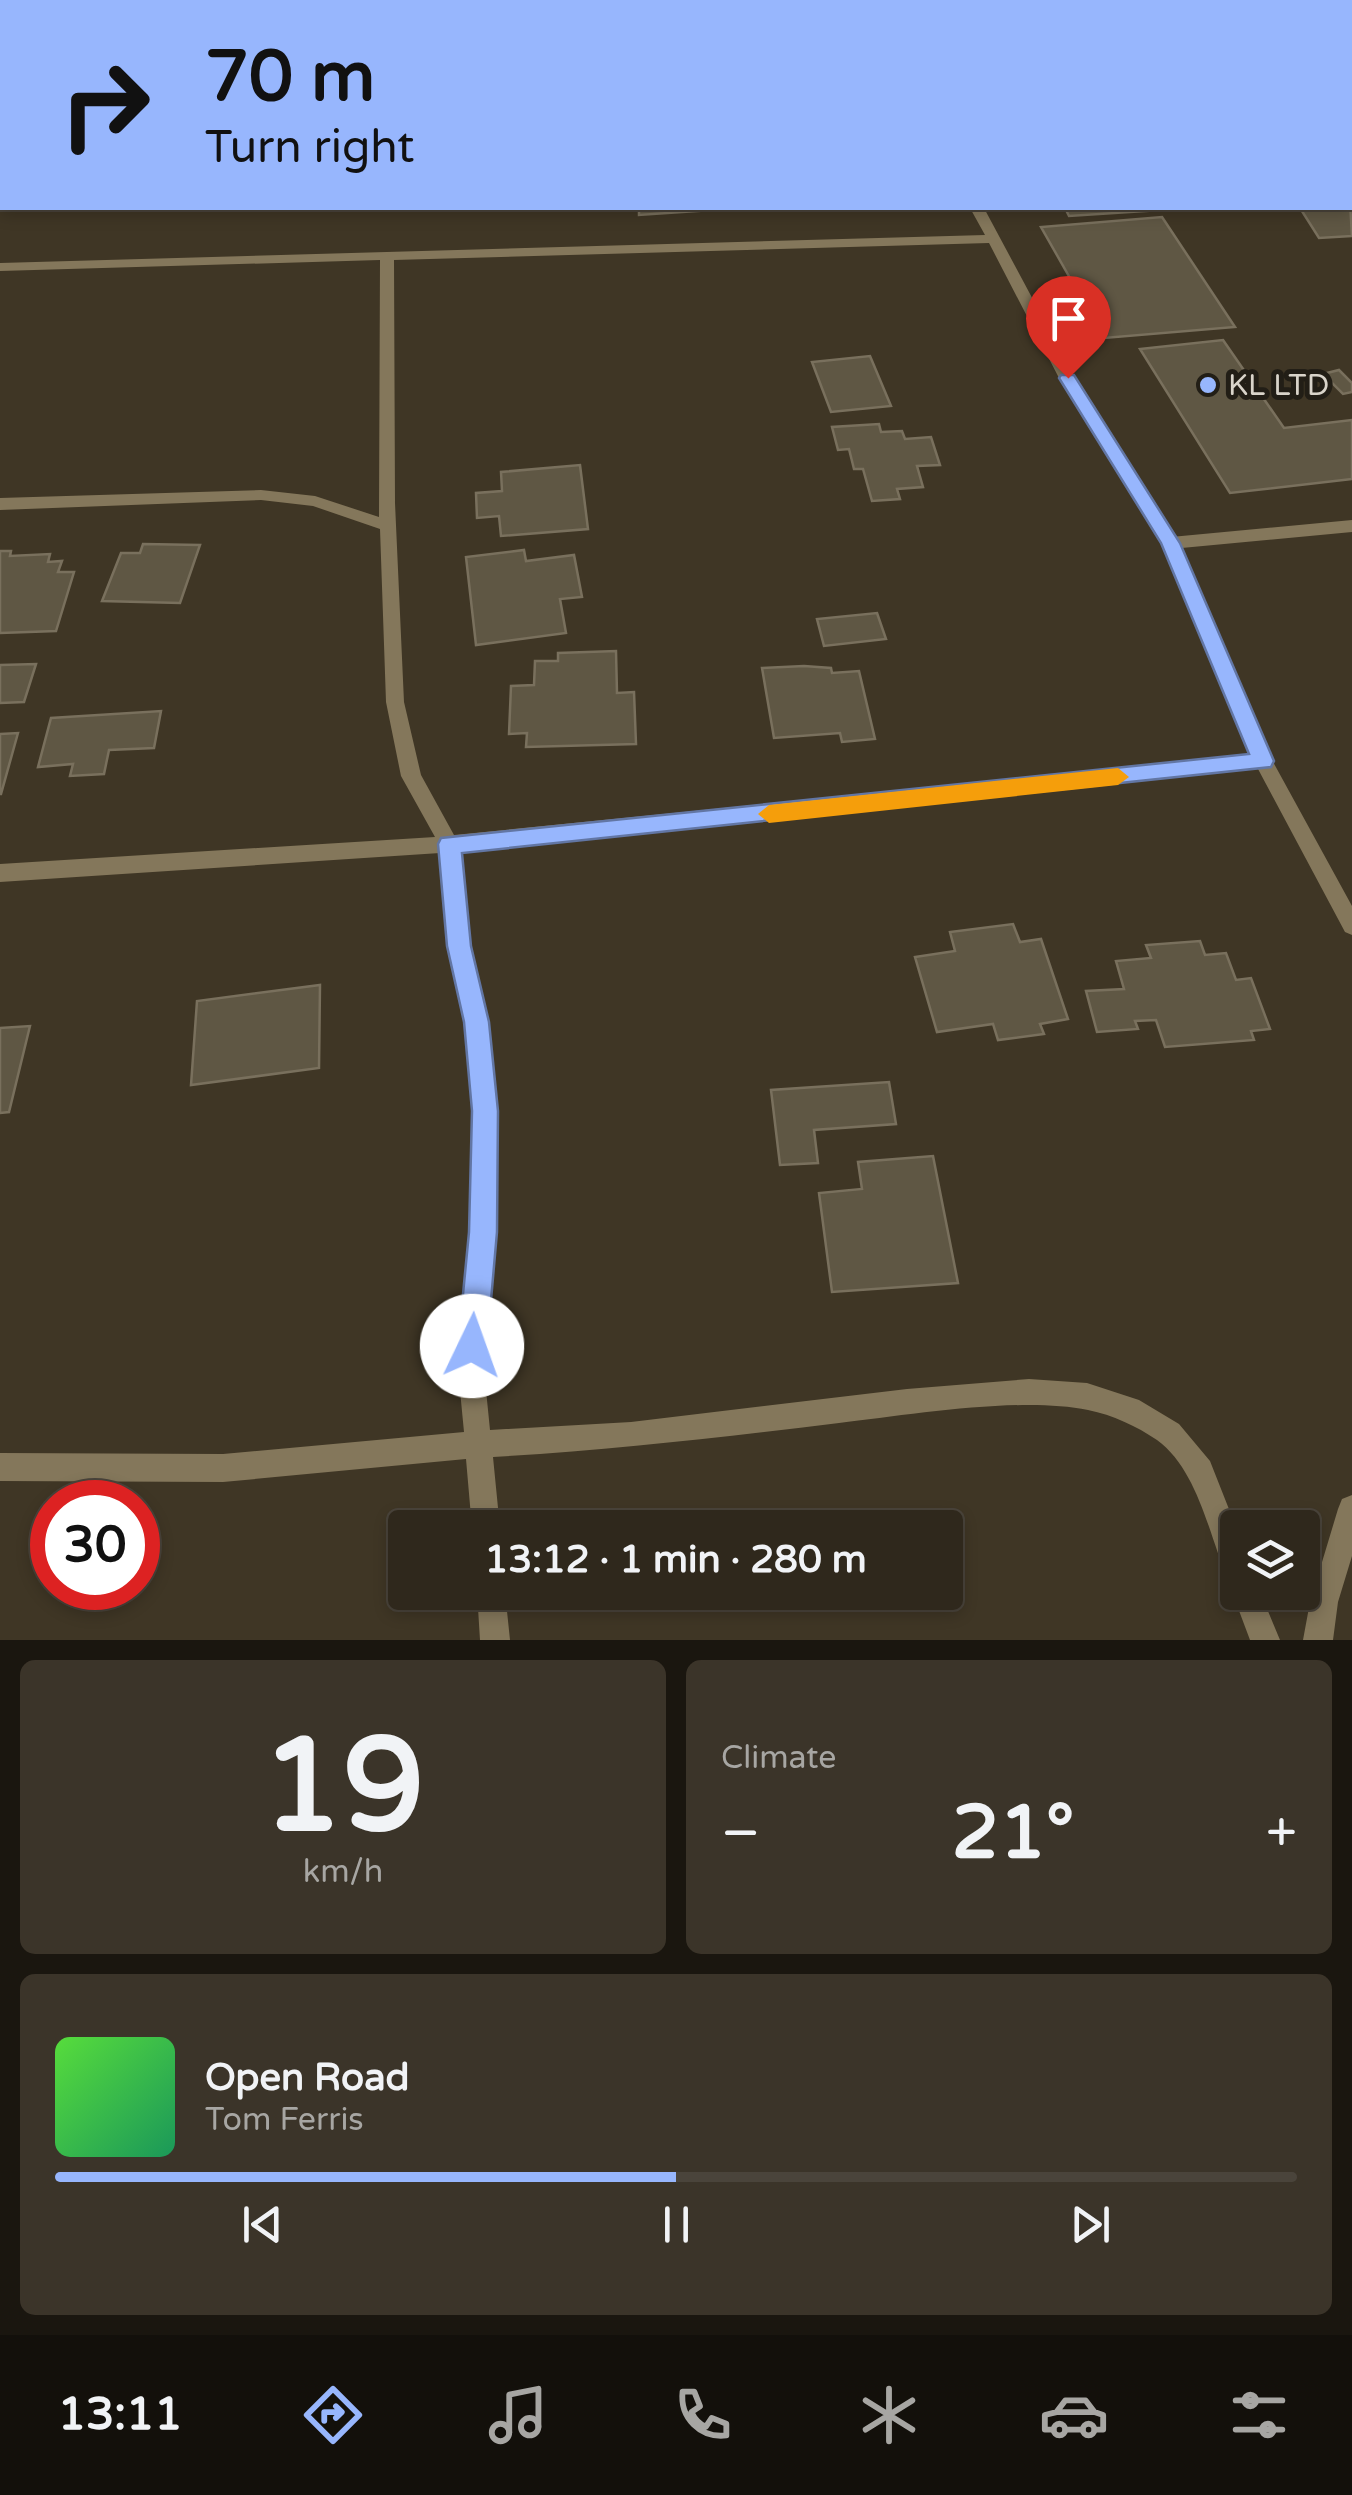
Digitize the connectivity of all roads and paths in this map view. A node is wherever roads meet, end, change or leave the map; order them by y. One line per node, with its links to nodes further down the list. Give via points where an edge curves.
1 (978, 210): 2 (street)
2 (994, 239): 3 (street); 8 (street, via 1068,378)
3 (387, 254): 4 (street); 6 (street)
4 (0, 267)
5 (0, 504): 6 (street, via 275,496 344,508)
6 (389, 526): 10 (street, via 399,732 411,776)
7 (1352, 526): 8 (street)
8 (1171, 543): 9 (street)
9 (1263, 761): 10 (street); 12 (street)
10 (449, 844): 11 (street); 13 (street, via 485,1111 472,1363)
11 (0, 873)
12 (1352, 926)
13 (478, 1444): 14 (street, via 223,1468); 16 (street); 17 (street, via 631,1435 1029,1392 1087,1396 1130,1409 1170,1433 1200,1472)
14 (0, 1467)
15 (1352, 1509): 22 (street)
16 (484, 1510)
17 (1220, 1524)
18 (492, 1610): 20 (street)
19 (1253, 1610): 21 (street)
20 (495, 1640)
21 (1265, 1640)
22 (1318, 1640)

